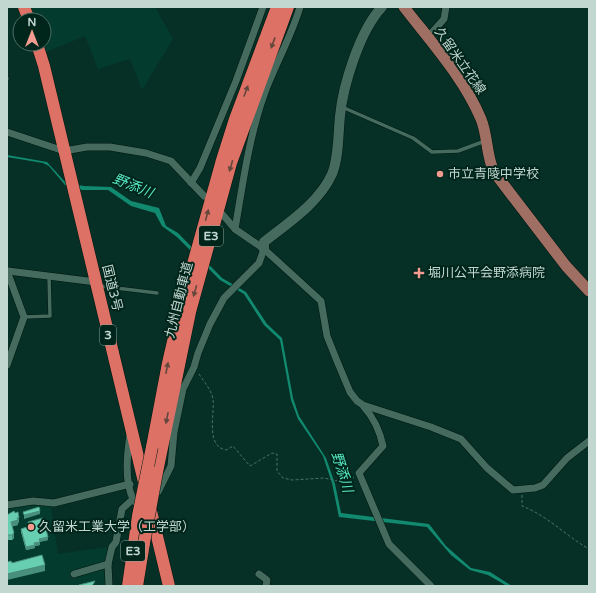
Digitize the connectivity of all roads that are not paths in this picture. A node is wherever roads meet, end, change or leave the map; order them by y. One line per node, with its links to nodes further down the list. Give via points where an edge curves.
1 (263, 7): 14 (street, via 236,81 200,168)
2 (277, 7): 37 (highway, 九州自動車道 / E3, one-way to 2, bridge, via 138,516 168,363 235,119)
3 (288, 7): 38 (highway, 九州自動車道 / E3, one-way to 38, bridge, via 246,120 190,312 157,472)
4 (300, 7): 17 (street, via 265,93 247,158)
5 (382, 7): 10 (street, via 353,58)
6 (404, 7): 8 (main road, 久留米立花線)
7 (446, 7): 8 (street, via 444,19)
8 (427, 38): 12 (main road, 久留米立花線, via 459,79 473,103)
9 (39, 52): 13 (highway, 国道3号 / 3)
10 (341, 106): 12 (lane, via 413,138 432,152 458,151); 18 (street, via 336,156 325,186 304,210 264,242)
11 (7, 132): 13 (street)
12 (487, 141): 22 (main road, 久留米立花線, via 489,160 503,186)
13 (64, 151): 14 (street, via 110,147 146,153 171,161); 21 (highway, 国道3号 / 3)
14 (191, 183): 15 (street)
15 (204, 196)
16 (223, 215): 17 (street)
17 (235, 229): 18 (street)
18 (264, 249): 26 (street, via 321,301 327,336 336,361 350,392 357,402); 32 (street, via 259,263 215,310 183,389 174,432 171,466 163,479)
19 (7, 271): 20 (street); 24 (street)
20 (48, 276): 21 (street); 24 (lane, via 50,316)
21 (96, 284): 23 (lane); 27 (highway, 国道3号 / 3)
22 (589, 291)
23 (157, 293)
24 (24, 317): 25 (street)
25 (7, 365)
26 (363, 405): 28 (street, via 431,427 461,440 513,490 543,485 567,458); 41 (street, via 380,432 383,446 359,473 389,544)
27 (131, 430): 29 (street, via 128,465); 32 (highway, 国道3号 / 3)
28 (589, 440)
29 (130, 484): 30 (street); 31 (street, via 54,503 33,501)
30 (133, 500): 32 (street); 33 (street, via 122,508 116,542 112,547)
31 (7, 504)
32 (152, 516): 39 (highway, 国道3号 / 3)
33 (108, 564): 34 (street); 36 (street)
34 (74, 574)
35 (259, 574): 40 (street, via 267,580)
36 (109, 586)
37 (128, 586)
38 (137, 586)
39 (169, 586)
40 (266, 586)
41 (431, 586)

